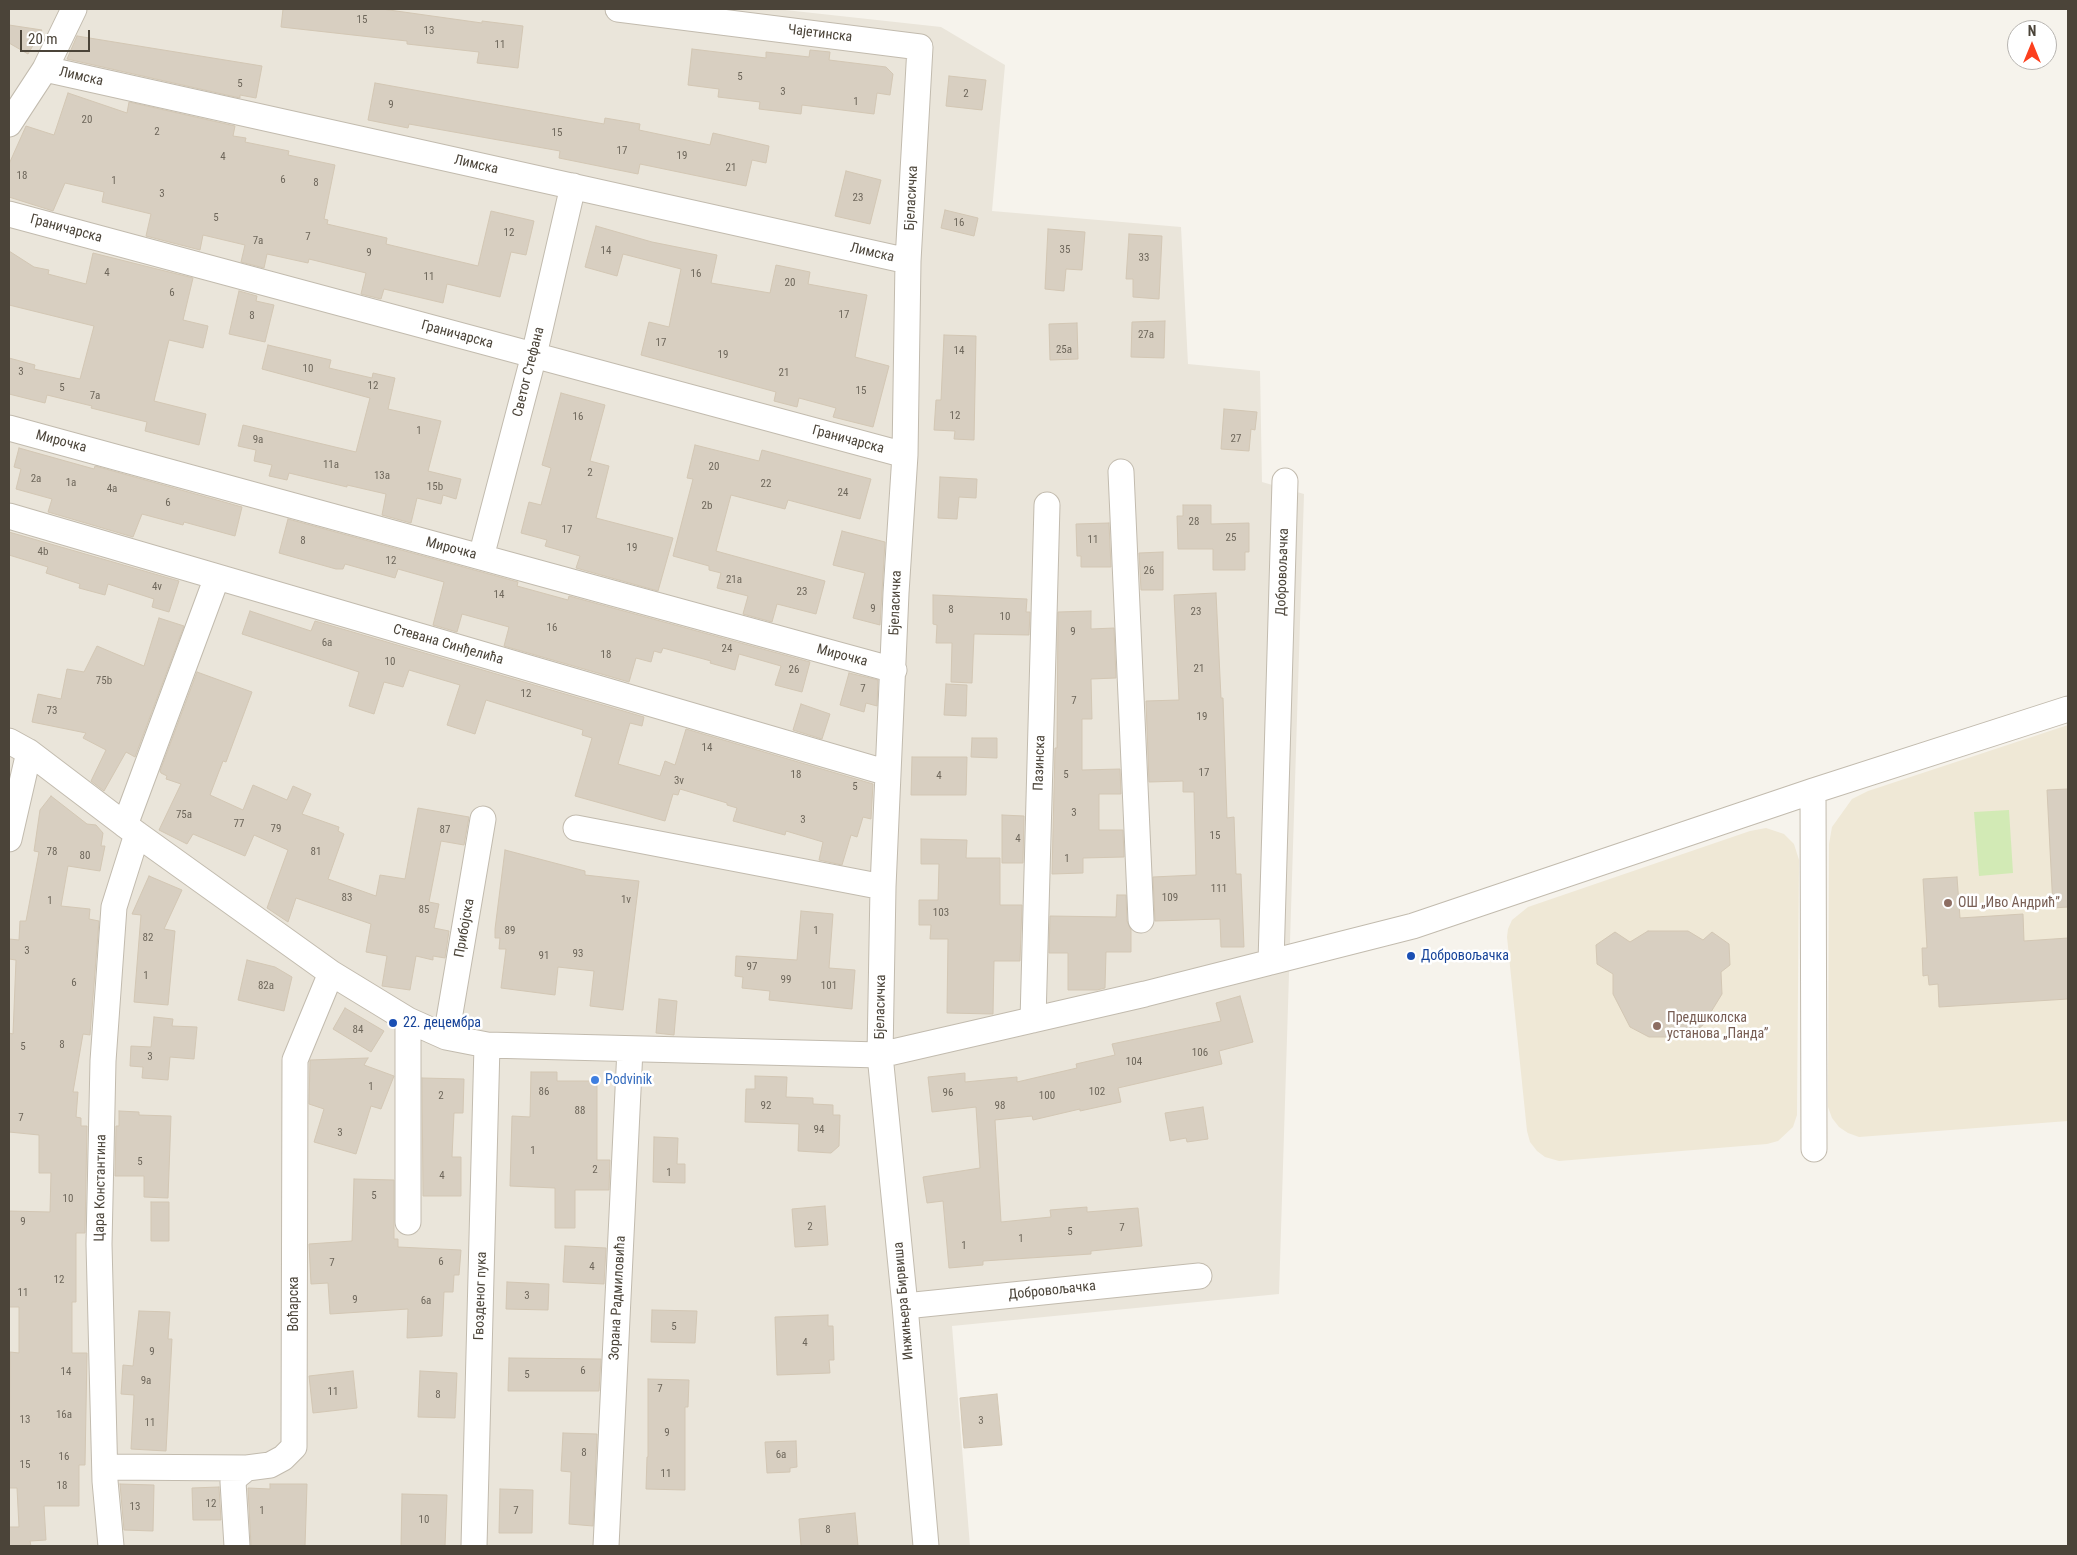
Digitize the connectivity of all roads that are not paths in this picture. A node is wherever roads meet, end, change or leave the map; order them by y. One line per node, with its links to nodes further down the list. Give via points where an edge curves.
1 (74, 9): 3 (street)
2 (618, 9): 5 (street, Чајетинска, via 920,47)
3 (45, 69): 4 (street); 6 (street, Лимска)
4 (9, 124)
5 (914, 150): 8 (street, Бјеласичка)
6 (573, 186): 8 (street, Лимска); 9 (street, Светог Стефана)
7 (9, 214): 9 (street, Граничарска)
8 (908, 261): 11 (street, Бјеласичка)
9 (534, 355): 11 (street, Граничарска); 16 (street, Светог Стефана)
10 (9, 428): 16 (street, Мирочка)
11 (905, 455): 18 (street, Бјеласичка)
12 (1121, 472): 28 (street)
13 (1285, 481): 29 (street, Добровољачка)
14 (1047, 505): 32 (street, Пазинска)
15 (9, 516): 17 (street, Стевана Синђелића)
16 (481, 557): 18 (street, Мирочка)
17 (217, 577): 21 (street, Стевана Синђелића); 25 (street, Цара Константина)
18 (894, 670): 21 (street, Бјеласичка)
19 (2068, 709): 22 (street)
20 (19, 746): 25 (street); 26 (street)
21 (888, 773): 27 (street, Бјеласичка)
22 (1813, 791): 29 (street, via 1413,926); 37 (street)
23 (483, 819): 33 (street, Прибојска)
24 (576, 828): 27 (street)
25 (131, 829): 30 (street); 41 (street, Цара Константина, via 114,907 103,1060 99,1244)
26 (9, 839)
27 (883, 887): 36 (street, Бјеласичка)
28 (1141, 920)
29 (1271, 962): 32 (street)
30 (331, 973): 31 (street); 42 (street, Воћарска, via 295,1060 294,1446 283,1458 270,1465)
31 (408, 1020): 33 (street); 38 (street)
32 (1033, 1020): 36 (street)
33 (446, 1037): 34 (street)
34 (487, 1045): 35 (street); 45 (street, Гвозденог пука)
35 (630, 1049): 36 (street); 46 (street, Зорана Радмиловића)
36 (880, 1055): 40 (street, Инжињера Бирвиша)
37 (1814, 1149)
38 (408, 1222)
39 (1199, 1276): 40 (street, Добровољачка)
40 (905, 1306): 47 (street, Инжињера Бирвиша)
41 (105, 1467): 42 (street, Воћарска); 43 (street, Цара Константина)
42 (246, 1468): 44 (street, via 233,1482)
43 (111, 1546)
44 (237, 1546)
45 (474, 1546)
46 (606, 1546)
47 (926, 1546)

